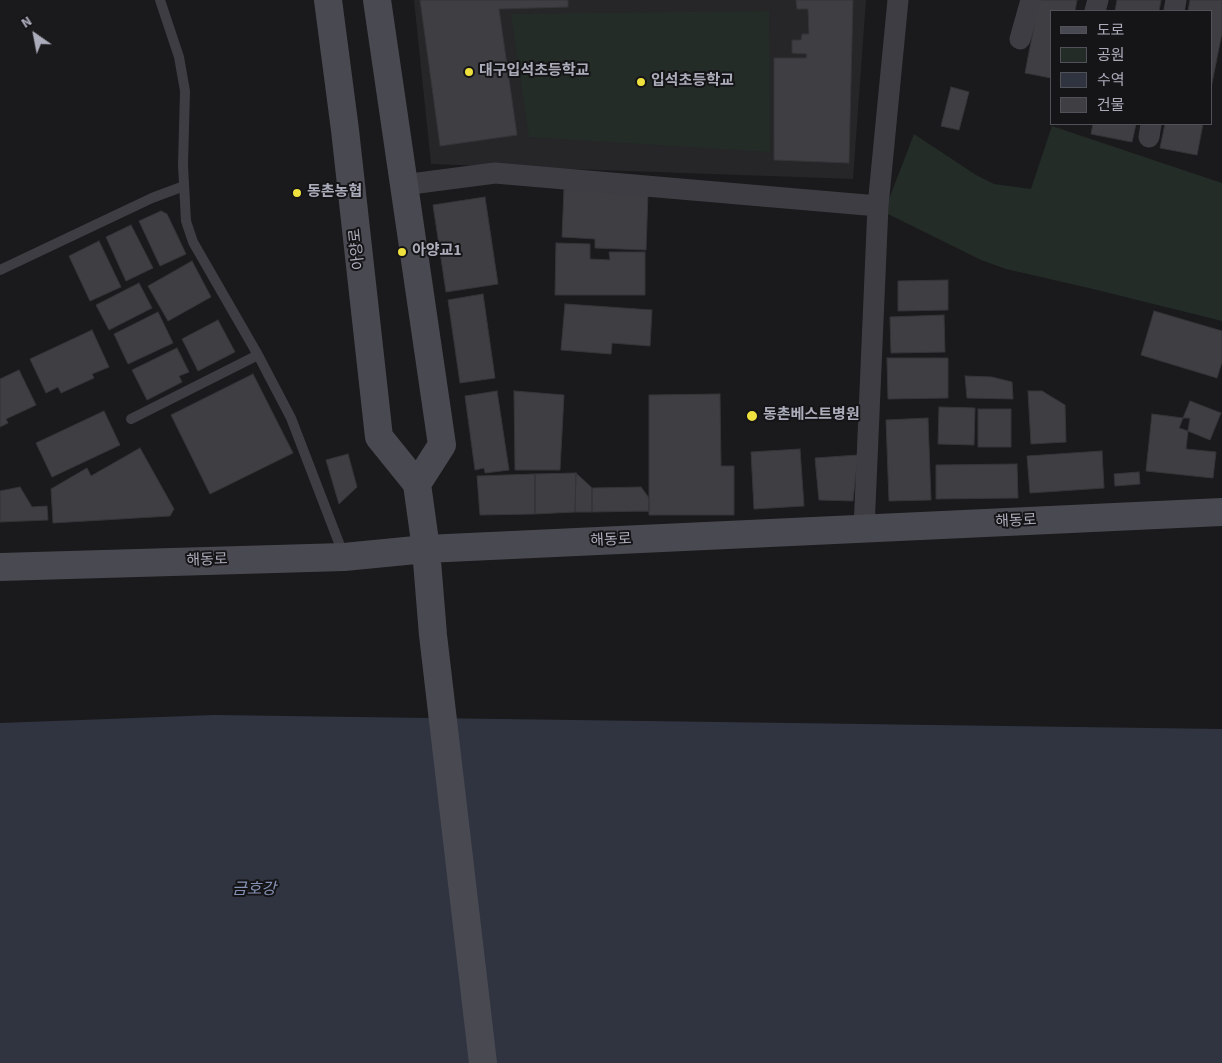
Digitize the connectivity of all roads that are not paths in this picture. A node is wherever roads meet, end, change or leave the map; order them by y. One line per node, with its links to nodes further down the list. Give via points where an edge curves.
1 (160, 0): 8 (lane, via 185,91)
2 (328, 0): 13 (main road, 아양로, via 346,130 379,437)
3 (376, 0): 7 (main road)
4 (898, 0): 9 (street)
5 (1031, 0): 6 (street)
6 (1020, 39)
7 (403, 185): 9 (street, via 494,173); 13 (main road, via 442,445)
8 (184, 186): 10 (lane); 11 (lane, via 186,221 193,242)
9 (878, 206): 15 (street)
10 (0, 270)
11 (258, 355): 12 (lane); 17 (lane, via 291,418)
12 (130, 419)
13 (417, 484): 16 (main road)
14 (1222, 512): 15 (main road, 해동로)
15 (864, 529): 16 (main road, 해동로)
16 (426, 549): 17 (main road, 해동로); 19 (main road, via 433,635)
17 (344, 557): 18 (main road, 해동로)
18 (0, 566)
19 (483, 1063)

